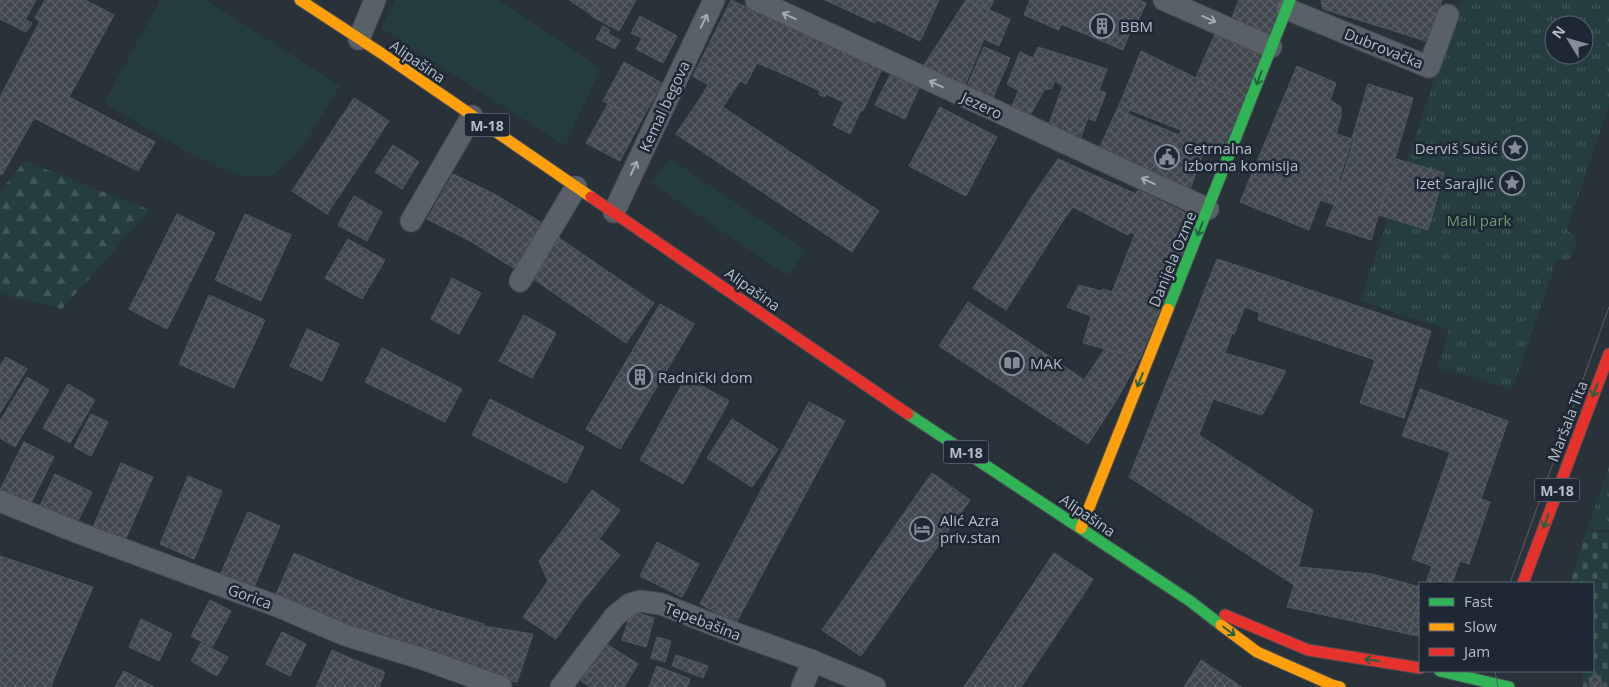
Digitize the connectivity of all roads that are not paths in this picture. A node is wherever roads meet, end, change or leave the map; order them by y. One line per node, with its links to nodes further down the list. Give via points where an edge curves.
1 (300, 0): 8 (main road, Alipašina / M-18)
2 (375, 0): 8 (street)
3 (714, 0): 13 (street, Kemal begova, one-way to 3)
4 (756, 0): 12 (street, Jezero, one-way to 4)
5 (1164, 0): 9 (street, one-way to 9)
6 (1288, 5): 7 (street, Dubrovačka, via 1430,67); 9 (main road, Danijela Ozme)
7 (1448, 15)
8 (359, 39): 10 (main road, Alipašina / M-18)
9 (1271, 47): 12 (main road, Danijela Ozme, one-way to 12)
10 (472, 116): 11 (main road, Alipašina / M-18); 14 (street)
11 (576, 187): 13 (main road, Alipašina / M-18); 15 (street)
12 (1208, 209): 18 (main road, Danijela Ozme, one-way to 18)
13 (614, 212): 18 (main road, Alipašina / M-18, via 868,388)
14 (411, 221)
15 (520, 281)
16 (1609, 355): 19 (main road, Maršala Tita / M-18, one-way to 19)
17 (0, 501): 25 (street, Gorica, via 345,635)
18 (1080, 528): 20 (main road, Alipašina / M-18)
19 (1523, 582)
20 (1190, 601): 22 (main road, Alipašina / M-18, one-way to 20, via 1308,650); 29 (main road, Alipašina / M-18, one-way to 29, via 1256,652)
21 (813, 662): 26 (street, Tepebašina, via 661,604 640,601 630,604 615,616); 27 (street); 28 (street, Tepebašina)
22 (1419, 668)
23 (1445, 672): 24 (main road)
24 (1499, 683)
25 (501, 687)
26 (561, 687)
27 (802, 687)
28 (875, 687)
29 (1340, 687)

